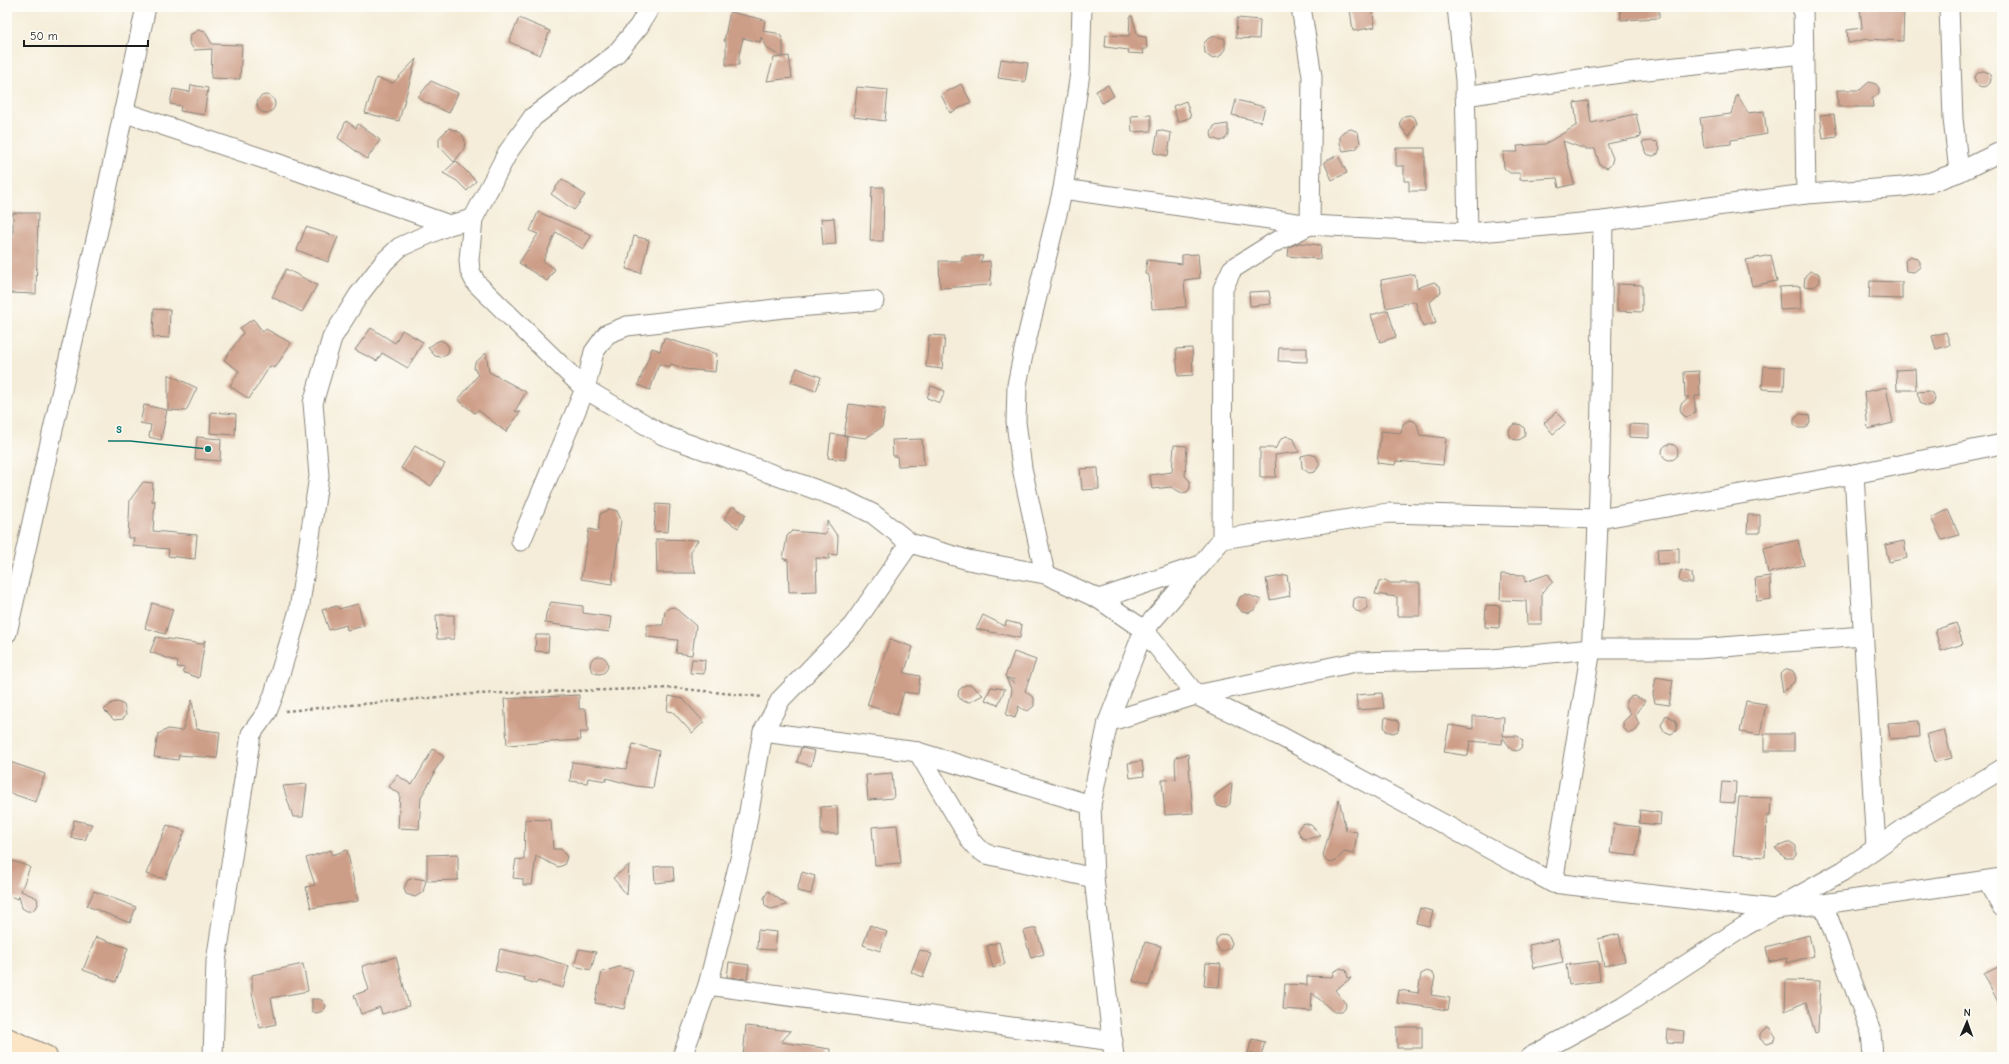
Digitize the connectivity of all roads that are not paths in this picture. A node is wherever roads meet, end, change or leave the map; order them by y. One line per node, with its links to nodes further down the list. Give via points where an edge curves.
1 (146, 7): 10 (street)
2 (650, 7): 15 (street, via 639,26 615,55 533,117 508,152)
3 (1082, 7): 13 (street, via 1080,73)
4 (1301, 7): 18 (street, via 1312,76)
5 (1458, 7): 9 (street)
6 (1803, 7): 8 (street)
7 (1949, 7): 12 (street, via 1953,119)
8 (1804, 54): 9 (street, via 1627,72); 14 (street)
9 (1465, 96): 19 (street)
10 (123, 112): 17 (street); 32 (street)
11 (2002, 151): 12 (street)
12 (1959, 172): 14 (street, via 1931,182 1903,187)
13 (1063, 189): 18 (street); 29 (street, via 1017,385 1016,422 1022,468)
14 (1806, 194): 16 (street)
15 (473, 219): 17 (street); 21 (street, via 468,260 476,283)
16 (1603, 221): 19 (street); 24 (street)
17 (449, 225): 52 (street, via 400,247 385,261 358,296 332,338 313,403 319,476 299,610 293,636 267,712 251,734 216,961)
18 (1310, 225): 19 (street); 25 (street, via 1275,242 1232,269 1222,289)
19 (1468, 233)
20 (874, 301): 21 (street, via 784,308 627,326 607,334 594,352)
21 (585, 388): 26 (street); 27 (street, via 663,435 845,500 873,514)
22 (2002, 444): 23 (street)
23 (1854, 474): 24 (street); 33 (street)
24 (1599, 519): 25 (street, via 1388,513); 34 (street)
25 (1222, 539): 28 (street)
26 (521, 541)
27 (910, 542): 29 (street, via 968,560); 37 (street, via 853,625 781,699)
28 (1201, 565): 30 (street); 31 (street)
29 (1045, 574): 30 (street)
30 (1099, 599): 31 (street)
31 (1144, 630): 35 (street); 36 (street)
32 (7, 633)
33 (1863, 636): 34 (street, via 1698,649); 41 (street)
34 (1591, 649): 35 (street, via 1492,659 1356,662); 44 (street)
35 (1196, 695): 36 (street); 44 (street, via 1282,737)
36 (1108, 722): 40 (street)
37 (763, 732): 38 (street); 48 (street, via 742,851)
38 (918, 752): 40 (street); 42 (street, via 970,841 977,848 986,854)
39 (2002, 769): 41 (street, via 1915,821)
40 (1091, 805): 42 (street)
41 (1876, 848): 47 (street, via 1842,871)
42 (1094, 878): 50 (street)
43 (1995, 880): 45 (street); 46 (street)
44 (1553, 882): 47 (street)
45 (1823, 904): 47 (street); 55 (street, via 1871,1032)
46 (2002, 907)
47 (1774, 909): 54 (street, via 1623,1006)
48 (708, 985): 50 (street); 53 (street)
49 (7, 1039): 51 (street)
50 (1114, 1049)
51 (46, 1057)
52 (213, 1057)
53 (682, 1057)
54 (1530, 1057)
55 (1873, 1057)

